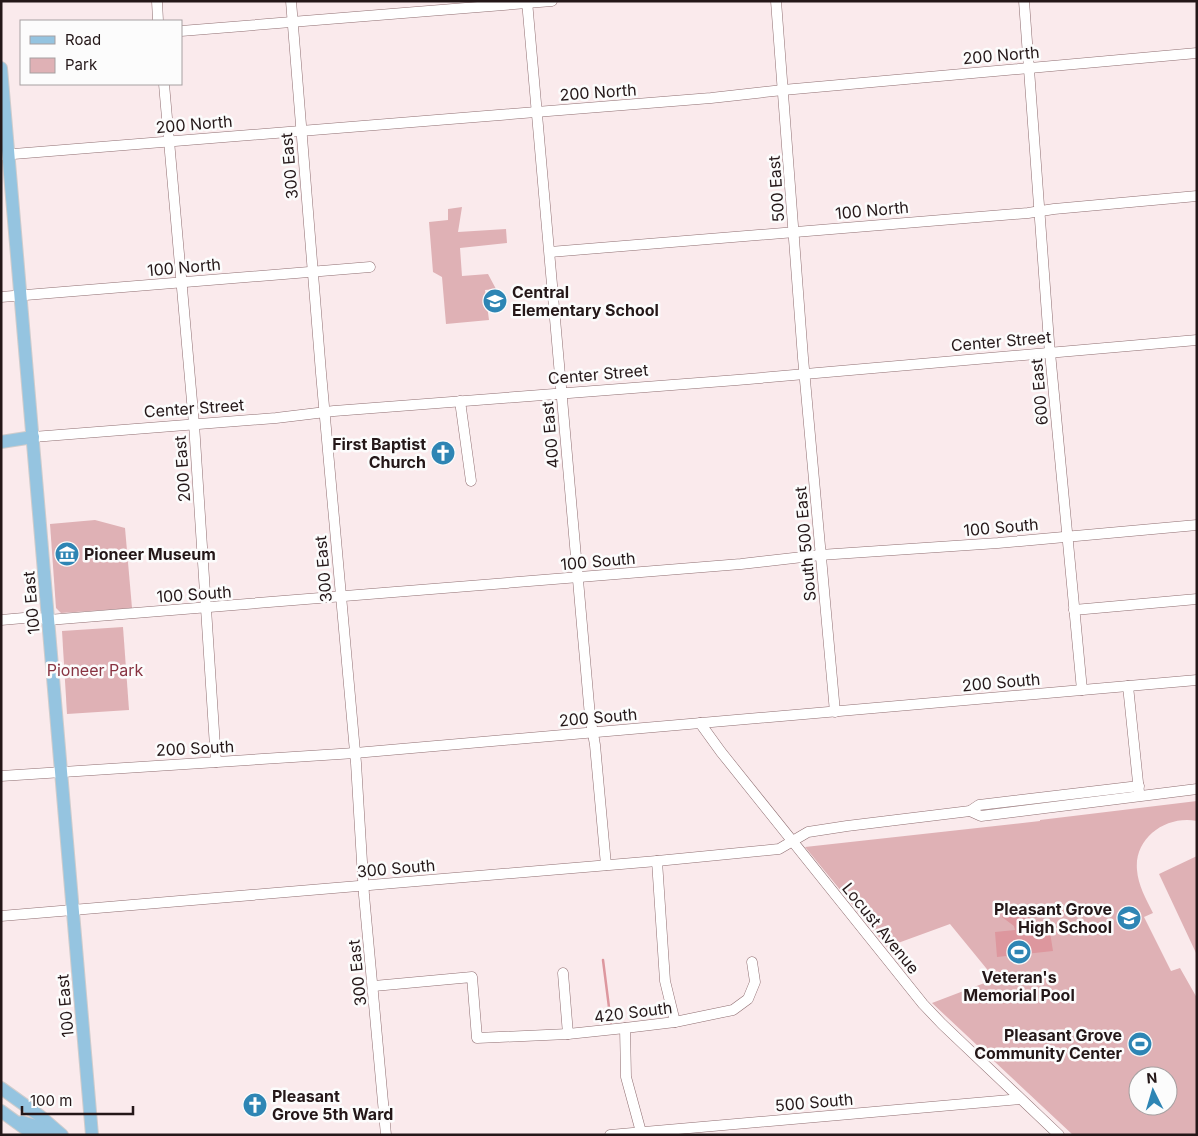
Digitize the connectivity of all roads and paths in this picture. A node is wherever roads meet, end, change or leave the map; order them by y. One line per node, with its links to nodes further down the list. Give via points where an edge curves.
1 (157, 1): 7 (street)
2 (291, 1): 8 (street, 300 East)
3 (552, 1): 6 (street)
4 (776, 1): 14 (street, 500 East)
5 (1024, 1): 12 (street, 600 East)
6 (528, 2): 8 (street); 15 (street, 400 East)
7 (158, 20)
8 (293, 22): 9 (street); 16 (street, 300 East)
9 (182, 31)
10 (1197, 53): 12 (street, 200 North)
11 (1, 68): 18 (main road, 100 East)
12 (1030, 68): 14 (street, 200 North); 20 (street, 600 East)
13 (164, 85): 17 (street, 200 East)
14 (783, 90): 15 (street, 200 North); 21 (street, 500 East)
15 (538, 112): 16 (street, 200 North); 22 (street, 400 East)
16 (302, 130): 17 (street, 200 North); 24 (street, 300 East)
17 (169, 142): 18 (street, 200 North); 25 (street, 200 East)
18 (5, 154): 26 (main road, 100 East)
19 (1197, 196): 20 (street, 100 North)
20 (1039, 211): 21 (street, 100 North); 29 (street, 600 East)
21 (794, 232): 22 (street, 100 North); 30 (street, 500 East)
22 (550, 252): 31 (street, 400 East)
23 (370, 267): 24 (street, 100 North)
24 (313, 271): 25 (street, 100 North); 33 (street, 300 East)
25 (182, 283): 26 (street, 100 North); 34 (street, 200 East)
26 (21, 295): 27 (street, 100 North); 35 (main road, 100 East)
27 (1, 297)
28 (1197, 340): 29 (street, Center Street)
29 (1050, 353): 30 (street, Center Street); 39 (street, 600 East)
30 (804, 374): 31 (street, Center Street); 40 (street, South 500 East)
31 (562, 393): 32 (street, Center Street); 41 (street, 400 East)
32 (460, 401): 33 (street, Center Street); 37 (street)
33 (325, 413): 34 (street, Center Street); 42 (street, 300 East)
34 (194, 424): 35 (street, Center Street); 44 (street, 200 East)
35 (33, 437): 36 (main road, Center Street); 47 (main road, 100 East)
36 (1, 442)
37 (471, 482)
38 (1197, 525): 39 (street, 100 South)
39 (1067, 537): 40 (street, 100 South); 45 (street, 600 East)
40 (820, 555): 41 (street, 100 South); 51 (street, South 500 East)
41 (578, 577): 42 (street, 100 South); 53 (street, 400 East)
42 (341, 597): 44 (street, 100 South); 54 (street, 300 East)
43 (1197, 599): 45 (street)
44 (206, 608): 47 (street, 100 South); 55 (street, 200 East)
45 (1074, 610): 50 (street, 600 East)
46 (1, 620): 47 (street, 100 South, via 35,617)
47 (48, 620): 56 (main road, 100 East)
48 (1197, 680): 49 (street, 200 South)
49 (1128, 686): 50 (street, 200 South); 59 (street)
50 (1082, 690): 51 (street, 200 South)
51 (835, 712): 52 (street, 200 South)
52 (700, 723): 53 (street, 200 South); 60 (street, Locust Avenue)
53 (593, 733): 54 (street, 200 South); 62 (street, 400 East)
54 (355, 754): 55 (street, 200 South); 63 (street, 300 East)
55 (216, 762): 56 (street, 200 South)
56 (62, 771): 57 (street, 200 South); 64 (main road, 100 East)
57 (1, 776)
58 (1197, 789): 59 (street, 300 South)
59 (1139, 791): 60 (street, 300 South, via 1133,798 981,816 970,811 818,831)
60 (791, 841): 61 (street, 300 South, via 779,849); 73 (street, Locust Avenue, via 923,1004)
61 (658, 861): 62 (street, 300 South); 69 (street, via 665,981)
62 (606, 865): 63 (street, 300 South)
63 (364, 886): 64 (street, 300 South); 68 (street, 300 East)
64 (73, 910): 65 (street, 300 South); 76 (main road, 100 East)
65 (1, 916)
66 (752, 962): 69 (street, 420 South, via 755,982 748,1000 733,1010)
67 (563, 973): 71 (street)
68 (374, 986): 71 (street, 420 South, via 472,977 477,1038); 84 (street, 300 East)
69 (675, 1022): 70 (street, 420 South)
70 (625, 1028): 71 (street, 420 South); 78 (street, via 626,1077)
71 (568, 1034)
72 (1, 1088): 81 (main road)
73 (1020, 1099): 77 (street, 500 South); 86 (street, Locust Avenue)
74 (1, 1111): 75 (main road)
75 (15, 1120): 79 (main road); 80 (main road, via 39,1127)
76 (91, 1120): 82 (main road); 83 (main road, 100 East)
77 (701, 1131): 78 (street, 500 South)
78 (641, 1132): 85 (street, 500 South)
79 (34, 1135)
80 (48, 1135)
81 (62, 1135)
82 (81, 1135)
83 (92, 1135)
84 (386, 1135)
85 (610, 1135)
86 (1059, 1135)

